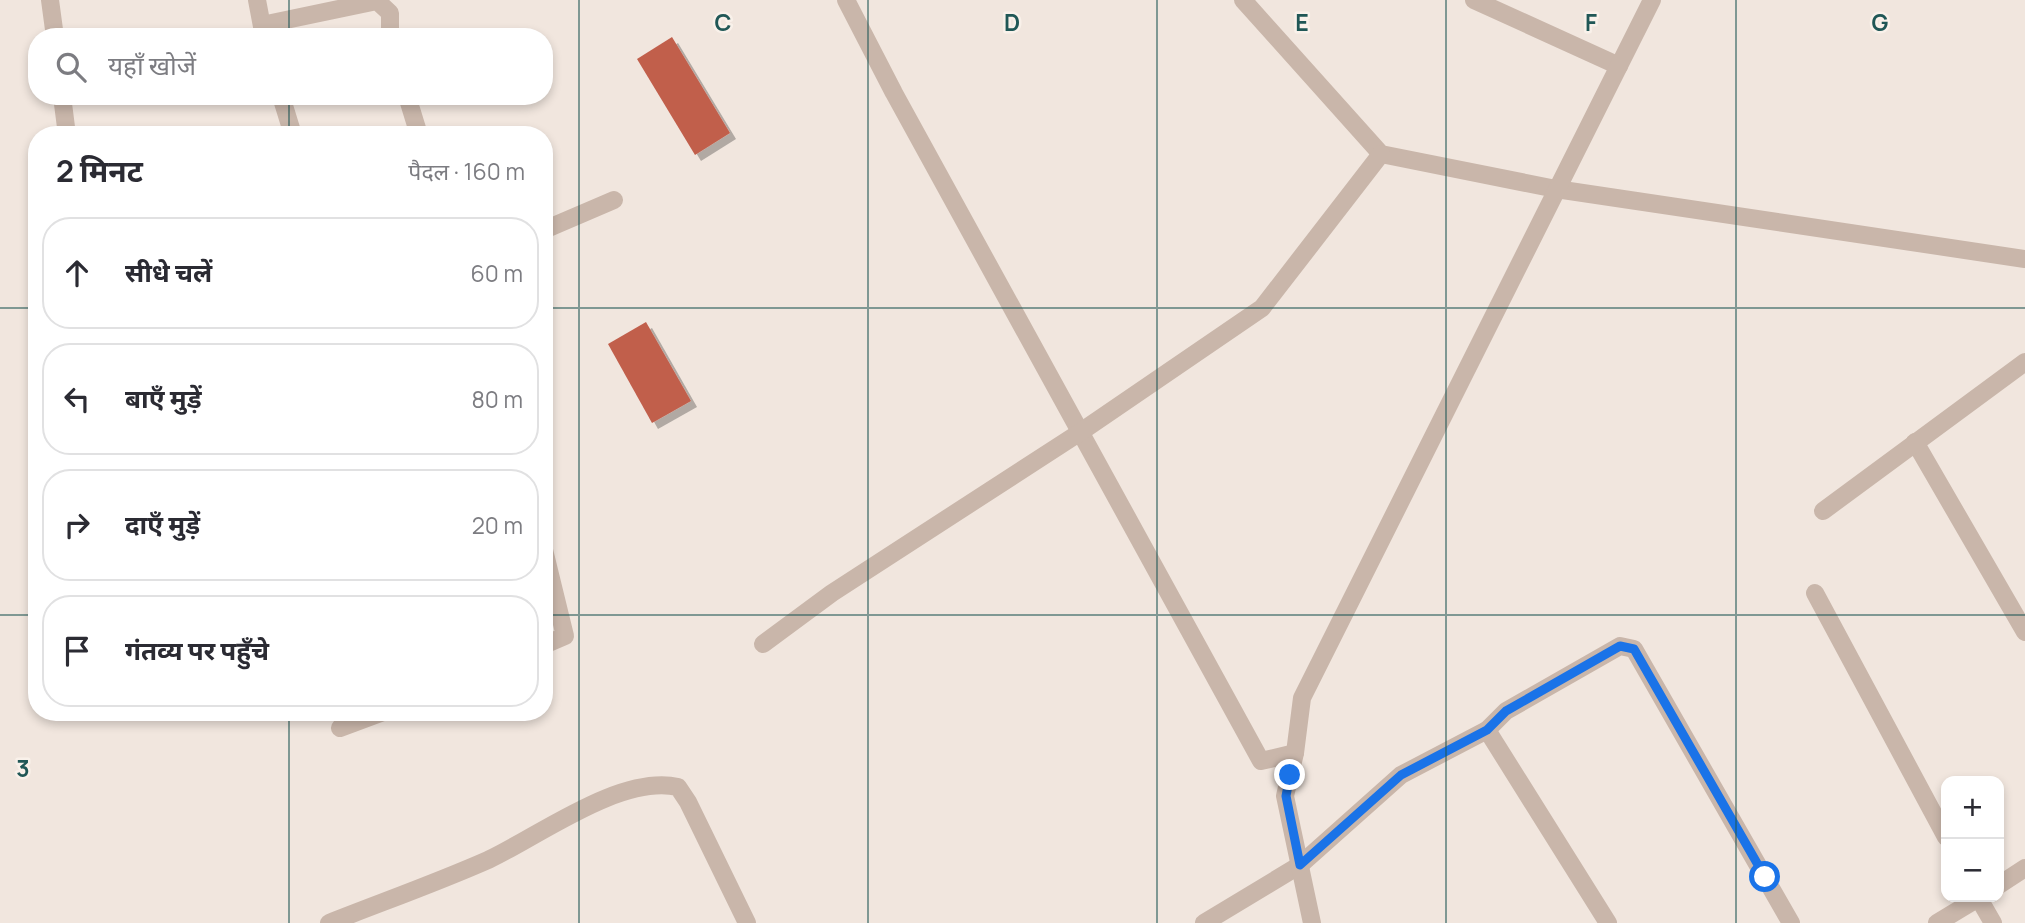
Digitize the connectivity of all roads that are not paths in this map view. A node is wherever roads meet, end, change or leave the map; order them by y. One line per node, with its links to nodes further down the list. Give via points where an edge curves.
1 (50, 0): 7 (street)
2 (257, 0): 8 (street)
3 (846, 0): 24 (street)
4 (1243, 0): 18 (street)
5 (1474, 0): 11 (street)
6 (1652, 0): 11 (street)
7 (54, 28)
8 (262, 28)
9 (274, 28): 10 (street, via 377,1 390,13)
10 (390, 28)
11 (1619, 66): 19 (street)
12 (63, 105): 15 (street)
13 (284, 105): 16 (street)
14 (410, 105): 17 (street)
15 (66, 126)
16 (290, 126)
17 (416, 126)
18 (1381, 155): 19 (street); 24 (street, via 1262,308)
19 (1556, 189): 22 (street); 35 (street, via 1302,698)
20 (614, 200): 21 (street)
21 (553, 226)
22 (2025, 259)
23 (2025, 362): 25 (street)
24 (1082, 431): 31 (street, via 832,593); 35 (street, via 1261,761)
25 (1914, 442): 26 (street); 29 (street)
26 (1824, 511)
27 (553, 587): 30 (street, via 565,636)
28 (1815, 593): 36 (street)
29 (2025, 632)
30 (553, 641)
31 (763, 644)
32 (359, 721): 33 (street)
33 (340, 728)
34 (1487, 730): 37 (street, via 1401,775); 46 (street); 47 (street, via 1506,711 1620,646 1634,649)
35 (1295, 753): 37 (street, via 1286,796)
36 (1941, 828)
37 (1300, 865): 44 (street); 45 (street)
38 (2025, 868): 39 (street)
39 (2004, 882)
40 (1971, 902): 48 (street)
41 (1982, 902): 49 (street)
42 (329, 923): 43 (street, via 488,860 610,797 661,783 678,787 688,802)
43 (747, 923)
44 (1204, 923)
45 (1312, 923)
46 (1608, 923)
47 (1791, 923)
48 (1937, 923)
49 (1993, 923)

